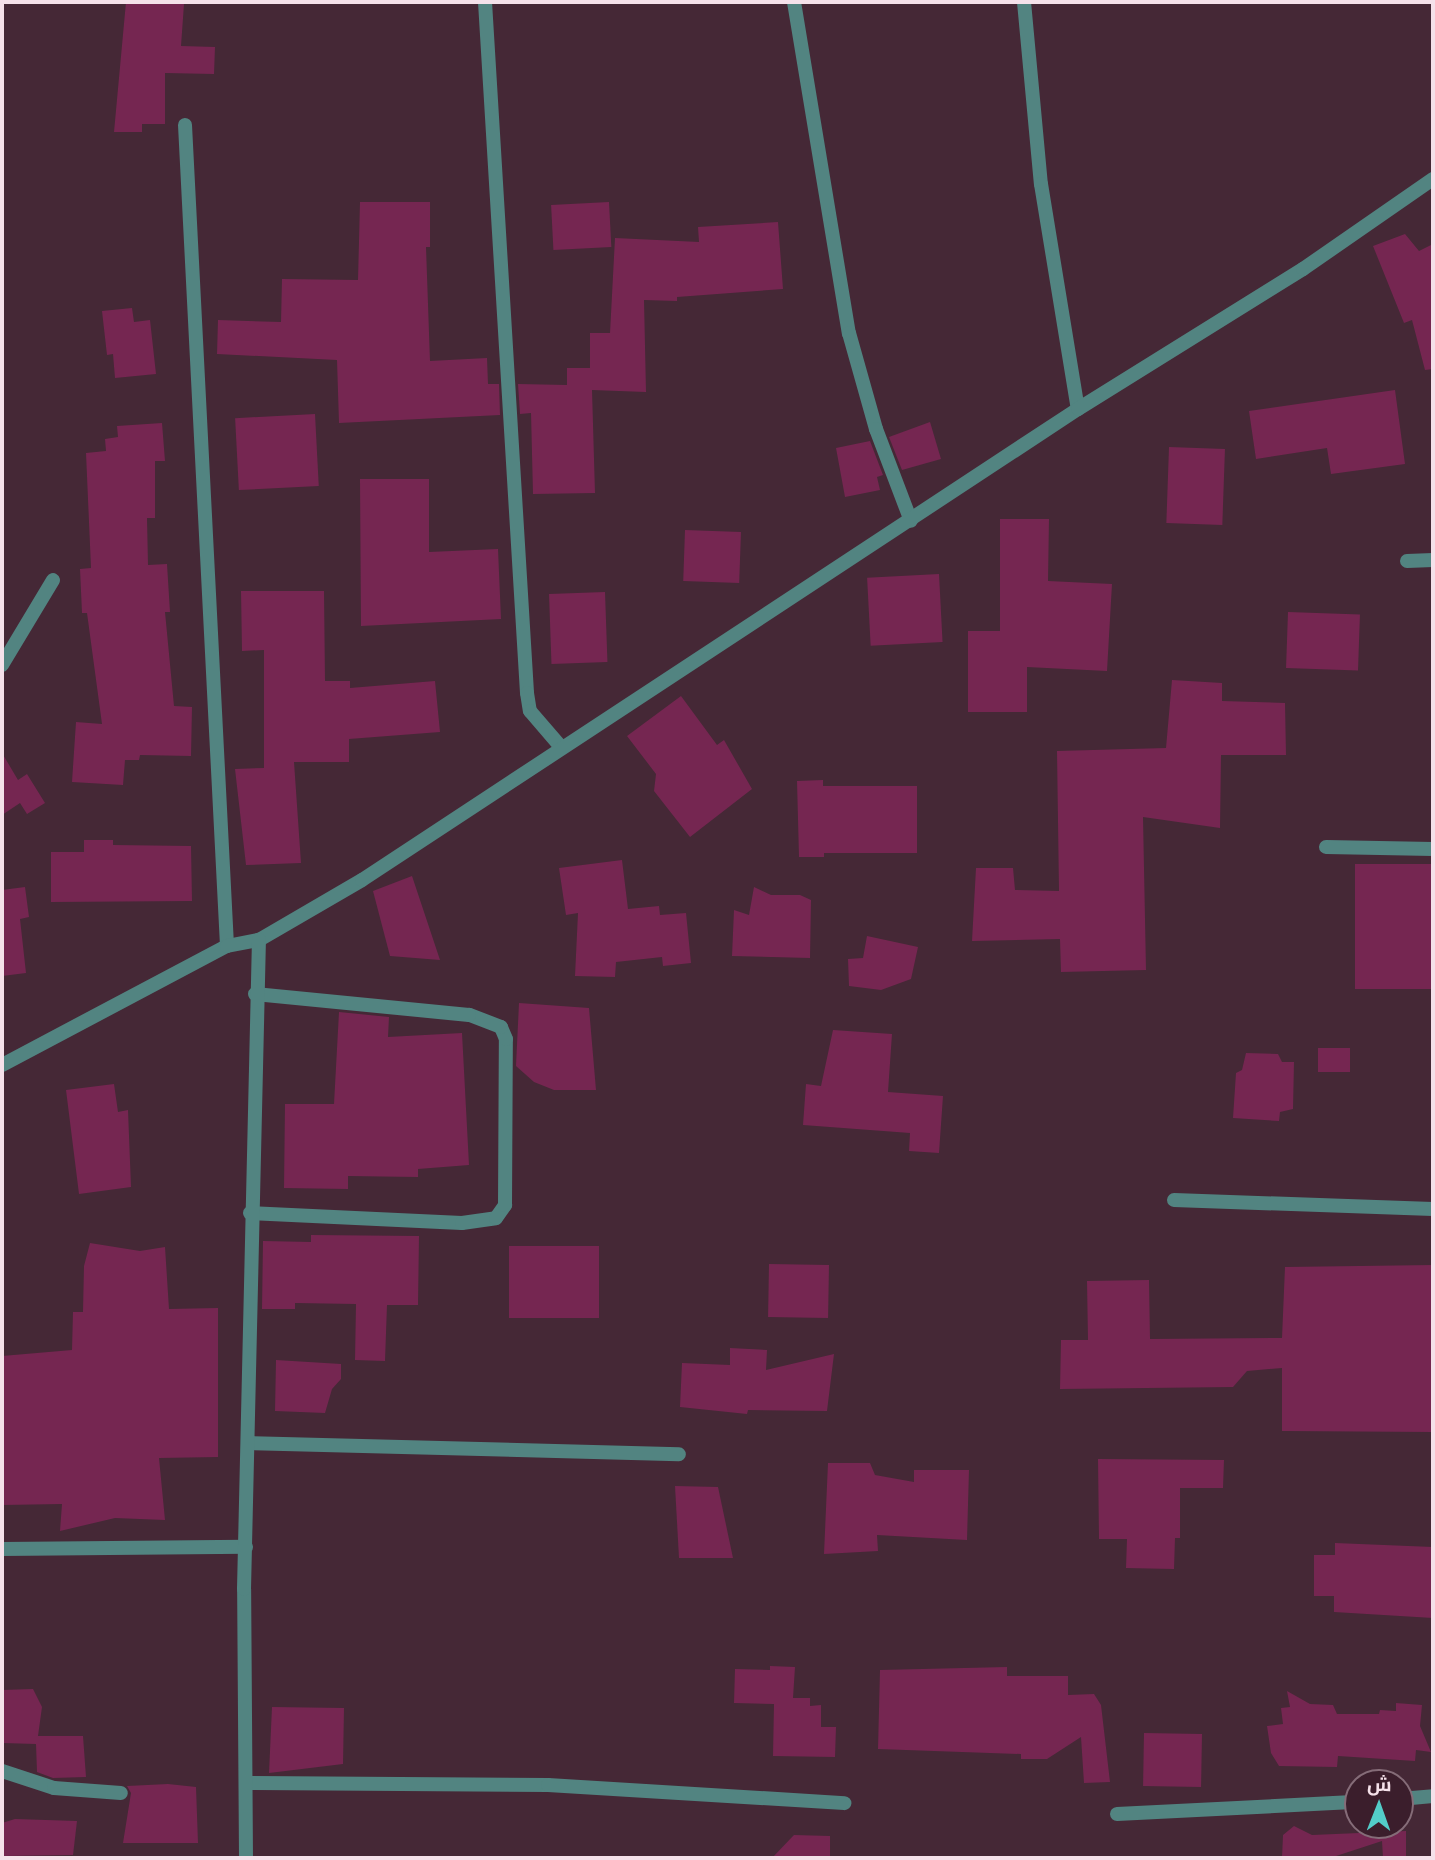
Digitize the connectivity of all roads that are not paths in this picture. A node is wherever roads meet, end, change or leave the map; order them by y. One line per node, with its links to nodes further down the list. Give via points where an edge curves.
1 (485, 2): 12 (street, via 527,693 530,711)
2 (794, 2): 7 (street, via 849,333 876,429)
3 (1024, 2): 6 (street, via 1041,184)
4 (185, 125): 16 (street)
5 (1433, 179): 6 (street, via 1249,305)
6 (1079, 409): 7 (street)
7 (911, 521): 12 (street)
8 (1433, 560): 9 (street)
9 (1407, 561)
10 (53, 580): 11 (street)
11 (2, 664)
12 (561, 747): 15 (street, via 362,880)
13 (1326, 847): 14 (street)
14 (1433, 849)
15 (259, 940): 16 (street); 17 (street)
16 (227, 946): 18 (street)
17 (255, 995): 21 (street); 21 (street, via 468,1015 501,1027 506,1039 505,1205 496,1218 462,1223)
18 (2, 1065)
19 (1174, 1200): 20 (street)
20 (1433, 1209)
21 (250, 1213): 22 (street)
22 (248, 1443): 23 (street); 24 (street)
23 (679, 1454)
24 (246, 1547): 25 (street); 27 (street)
25 (2, 1549)
26 (2, 1771): 28 (street, via 54,1788)
27 (247, 1783): 31 (street, via 548,1785); 34 (street)
28 (121, 1793)
29 (1433, 1796): 30 (street)
30 (1414, 1798)
31 (844, 1803)
32 (1344, 1803): 33 (street)
33 (1117, 1814)
34 (246, 1858)

